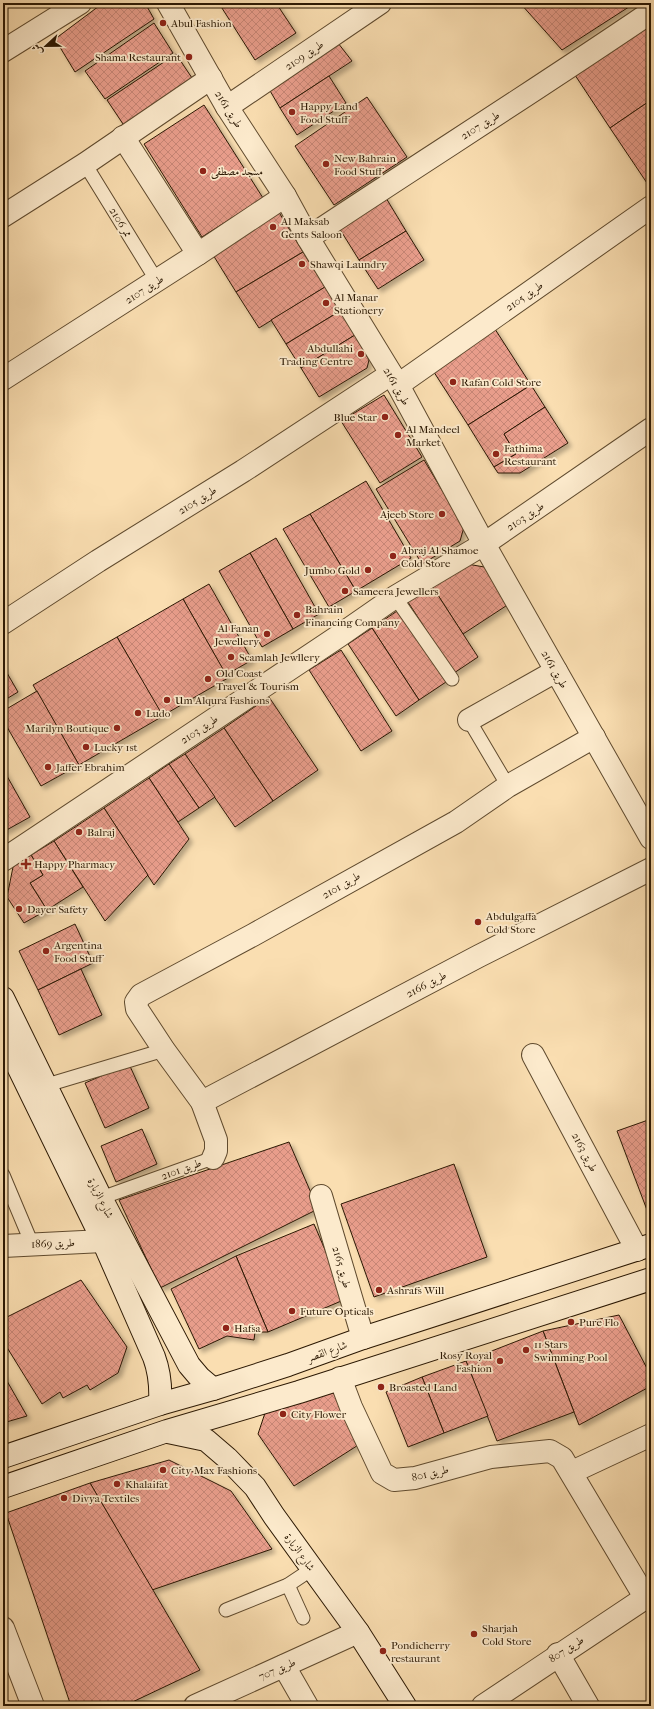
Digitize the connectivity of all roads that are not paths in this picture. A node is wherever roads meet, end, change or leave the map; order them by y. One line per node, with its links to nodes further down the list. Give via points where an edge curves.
1 (80, 3): 5 (street)
2 (168, 3): 6 (street, طريق 2161)
3 (380, 3): 7 (street, طريق 2109)
4 (651, 12): 13 (street, طريق 2107, via 526,97 434,154)
5 (3, 51)
6 (210, 78): 7 (street, طريق 2161); 8 (street)
7 (228, 107): 10 (street, طريق 2161)
8 (123, 138): 9 (street); 14 (street)
9 (85, 164): 12 (street); 15 (lane, ممر 2106)
10 (285, 196): 13 (street, طريق 2161); 14 (street, طريق 2107)
11 (651, 207): 17 (street, طريق 2105)
12 (3, 216)
13 (308, 238): 17 (street, طريق 2161)
14 (198, 254): 15 (street, طريق 2107)
15 (157, 281): 16 (street, طريق 2107)
16 (3, 379)
17 (394, 380): 19 (street, طريق 2161); 21 (street, طريق 2105, via 98,561)
18 (651, 429): 19 (street, طريق 2103)
19 (484, 544): 20 (street, طريق 2103); 22 (street, طريق 2161)
20 (395, 597): 23 (lane); 28 (street, طريق 2103)
21 (3, 623)
22 (556, 672): 24 (street); 25 (street, طريق 2161)
23 (452, 679)
24 (469, 720): 26 (lane)
25 (594, 737): 26 (street, طريق 2101); 27 (street, طريق 2161)
26 (508, 786): 32 (street, طريق 2101, via 456,822 141,995 136,1002 137,1009)
27 (651, 838)
28 (3, 860)
29 (651, 869): 35 (street, طريق 2166)
30 (3, 998): 34 (street, شارع الزبارة)
31 (3, 1036): 40 (street, شارع الزبارة)
32 (164, 1050): 34 (lane); 35 (street, طريق 2101)
33 (533, 1055): 43 (street, طريق 2163)
34 (47, 1085): 39 (street, شارع الزبارة)
35 (202, 1102): 36 (street, طريق 2101, via 216,1140)
36 (213, 1158): 39 (lane, طريق 2101)
37 (5, 1183): 41 (lane)
38 (321, 1196): 45 (street, طريق 2165)
39 (101, 1198): 47 (street, شارع الزبارة, via 189,1365)
40 (103, 1241): 41 (street, طريق 1869); 48 (street, شارع الزبارة, via 154,1357 160,1380)
41 (32, 1244): 42 (street, طريق 1869)
42 (3, 1246)
43 (644, 1247): 45 (street, شارع القصر)
44 (651, 1279): 46 (street)
45 (363, 1338): 47 (street, شارع القصر)
46 (340, 1378): 49 (street); 52 (street, طريق 801, via 382,1473 394,1480 415,1478 491,1457 550,1451 562,1458)
47 (213, 1389): 48 (street, شارع القصر)
48 (160, 1404): 51 (street, شارع القصر)
49 (167, 1432): 53 (street); 54 (street, شارع الزبارة, via 206,1440 227,1458 255,1487)
50 (651, 1435): 52 (street)
51 (3, 1457)
52 (572, 1472): 56 (street, طريق 801)
53 (3, 1487)
54 (312, 1569): 55 (lane); 60 (street, شارع الزبارة)
55 (288, 1584): 57 (lane); 58 (lane)
56 (648, 1596): 61 (street, طريق 807)
57 (226, 1610)
58 (303, 1618)
59 (3, 1628): 63 (street)
60 (358, 1632): 62 (street, طريق 707); 66 (street, شارع الزبارة)
61 (558, 1654): 67 (street, طريق 807); 68 (street)
62 (284, 1666): 64 (street, طريق 707); 65 (street)
63 (33, 1706)
64 (195, 1706)
65 (306, 1706)
66 (405, 1706)
67 (483, 1706)
68 (588, 1706)

